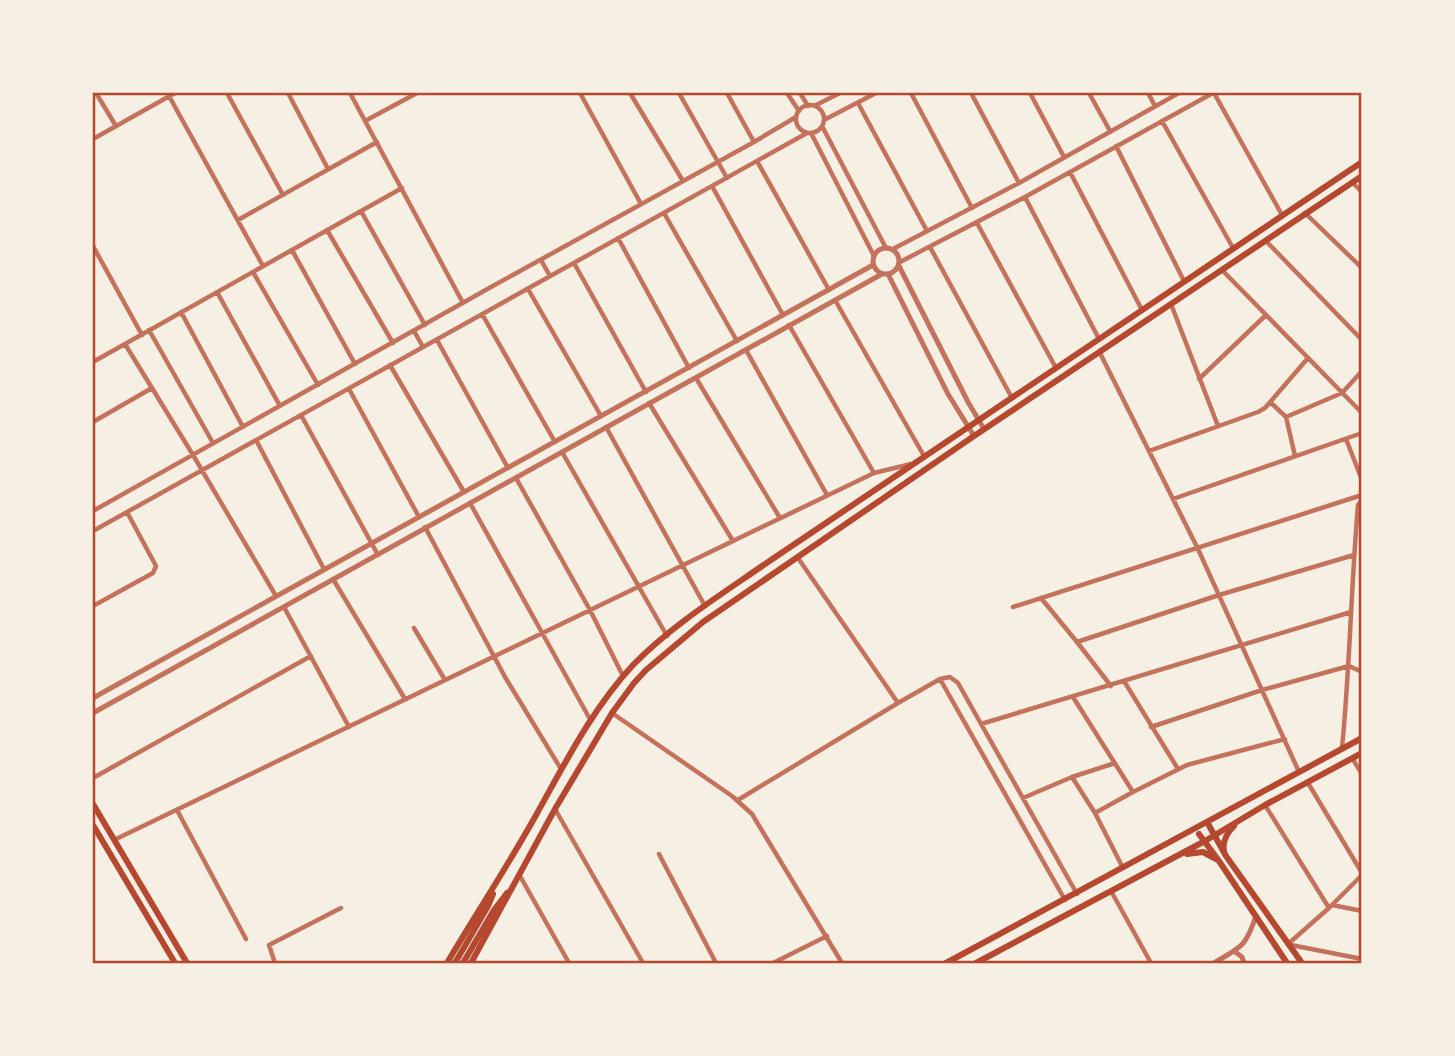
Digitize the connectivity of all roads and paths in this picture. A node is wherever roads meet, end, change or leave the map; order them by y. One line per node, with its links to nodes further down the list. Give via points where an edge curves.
1 (96, 93): 31 (street)
2 (175, 93): 22 (street)
3 (228, 93): 52 (street)
4 (288, 93): 42 (street)
5 (350, 93): 28 (street)
6 (417, 93): 28 (street)
7 (580, 93): 54 (street)
8 (630, 93): 46 (street)
9 (680, 93): 40 (street)
10 (727, 93): 36 (street)
11 (787, 93): 26 (street)
12 (800, 93): 24 (street)
13 (840, 93): 24 (street)
14 (876, 93): 23 (street)
15 (911, 93): 55 (street)
16 (971, 93): 48 (street)
17 (1030, 93): 38 (street)
18 (1089, 93): 32 (street)
19 (1148, 93): 25 (street)
20 (1179, 93): 25 (street)
21 (1214, 93): 29 (street); 59 (street)
22 (169, 96): 31 (street); 60 (street)
23 (858, 103): 30 (street); 63 (street)
24 (811, 106): 26 (street); 30 (street, via 821,111)
25 (1155, 106): 32 (street)
26 (799, 111): 27 (street)
27 (796, 117): 33 (street, via 797,125); 36 (street)
28 (365, 121): 35 (street)
29 (1162, 121): 37 (street); 68 (street)
30 (823, 123): 33 (street); 69 (street)
31 (116, 126): 34 (street)
32 (1110, 131): 38 (street)
33 (809, 133): 39 (street); 71 (street)
34 (93, 139)
35 (377, 142): 42 (street); 50 (street)
36 (754, 142): 40 (street)
37 (1116, 146): 43 (street); 82 (street)
38 (1064, 157): 48 (street)
39 (757, 161): 45 (street); 84 (street)
40 (718, 162): 45 (street); 46 (street)
41 (1362, 162): 59 (main road)
42 (328, 169): 52 (street)
43 (1070, 172): 53 (street); 90 (street)
44 (1362, 176): 47 (main road)
45 (727, 178): 49 (street)
46 (683, 181): 54 (street)
47 (1352, 182): 51 (street); 58 (main road)
48 (1019, 183): 55 (street)
49 (712, 186): 57 (street); 93 (street)
50 (402, 188): 56 (street); 88 (street)
51 (1362, 192)
52 (283, 195): 60 (street)
53 (1025, 197): 61 (street); 101 (street)
54 (641, 204): 72 (street)
55 (972, 208): 63 (street)
56 (361, 211): 62 (street); 95 (street)
57 (664, 213): 64 (street); 103 (street)
58 (1305, 213): 65 (main road); 77 (street)
59 (1282, 215): 68 (main road)
60 (238, 220): 76 (street)
61 (977, 223): 67 (street); 114 (street)
62 (327, 230): 70 (street); 104 (street)
63 (927, 232): 69 (street)
64 (618, 238): 73 (street); 113 (street)
65 (1265, 240): 78 (main road); 102 (street)
66 (93, 246): 99 (street)
67 (930, 247): 74 (street); 123 (street)
68 (1233, 248): 82 (main road)
69 (889, 249): 71 (street); 74 (street, via 898,255)
70 (292, 250): 76 (street); 111 (street)
71 (874, 256): 75 (street)
72 (541, 260): 81 (street); 88 (street)
73 (574, 263): 81 (street); 121 (street)
74 (899, 264): 80 (street, via 894,272); 131 (street)
75 (873, 265): 80 (street); 84 (street)
76 (263, 266): 79 (street)
77 (1362, 268)
78 (1222, 269): 89 (main road); 94 (street)
79 (253, 272): 85 (street); 118 (street)
80 (885, 274): 87 (street); 136 (street)
81 (550, 276): 83 (street)
82 (1184, 281): 86 (main road)
83 (528, 289): 92 (street); 129 (street)
84 (829, 289): 93 (street)
85 (217, 292): 91 (street); 126 (street)
86 (1160, 298): 89 (main road); 90 (main road)
87 (835, 300): 96 (street); 147 (street)
88 (463, 303): 95 (street)
89 (1168, 306): 108 (main road); 117 (street)
90 (1142, 310): 101 (main road)
91 (181, 312): 97 (street); 135 (street)
92 (482, 314): 100 (street); 142 (street)
93 (783, 315): 103 (street)
94 (1266, 315): 109 (street); 117 (street)
95 (425, 325): 98 (street)
96 (789, 325): 107 (street); 152 (street)
97 (149, 330): 99 (street); 143 (street)
98 (414, 331): 104 (street); 106 (street)
99 (142, 335): 105 (street)
100 (437, 340): 106 (street); 150 (street)
101 (1099, 340): 114 (main road)
102 (1362, 340)
103 (737, 341): 113 (street)
104 (393, 343): 111 (street)
105 (125, 344): 110 (street); 119 (street)
106 (423, 347): 112 (street)
107 (746, 350): 116 (street); 156 (street)
108 (1100, 353): 137 (main road); 144 (street)
109 (1308, 358): 122 (street); 125 (street)
110 (93, 362)
111 (355, 364): 118 (street)
112 (390, 365): 120 (street); 155 (street)
113 (689, 368): 121 (street)
114 (1056, 369): 123 (main road)
115 (1362, 371): 122 (street)
116 (696, 378): 124 (street); 164 (street)
117 (1199, 379): 134 (street)
118 (318, 385): 126 (street)
119 (152, 388): 132 (street); 146 (street)
120 (349, 389): 128 (street); 163 (street)
121 (646, 391): 129 (street)
122 (1342, 393): 127 (street); 130 (street)
123 (1012, 398): 131 (main road)
124 (649, 402): 133 (street); 167 (street)
125 (1270, 402): 130 (street); 134 (street, via 1258,412)
126 (280, 406): 135 (street)
127 (1362, 413)
128 (301, 415): 141 (street); 168 (street)
129 (601, 416): 142 (street)
130 (1286, 417): 148 (street)
131 (978, 421): 136 (main road); 137 (street)
132 (93, 422)
133 (606, 426): 145 (street); 174 (street)
134 (1218, 426): 144 (street)
135 (243, 427): 143 (street)
136 (969, 427): 139 (street); 147 (main road)
137 (984, 429): 139 (main road)
138 (1362, 433): 140 (street)
139 (974, 436): 172 (main road)
140 (1346, 439): 148 (street); 154 (street)
141 (256, 440): 151 (street); 175 (street)
142 (555, 442): 150 (street)
143 (213, 443): 146 (street)
144 (1149, 451): 158 (street)
145 (562, 452): 153 (street); 178 (street)
146 (193, 455): 151 (street); 161 (street)
147 (924, 456): 149 (main road)
148 (1295, 456): 158 (street)
149 (912, 464): 152 (street); 173 (main road)
150 (508, 468): 155 (street)
151 (202, 471): 162 (street); 179 (street)
152 (874, 472): 156 (street)
153 (516, 478): 159 (street); 186 (street)
154 (1362, 480)
155 (464, 492): 163 (street)
156 (827, 495): 164 (street)
157 (1362, 497): 160 (street); 169 (street)
158 (1173, 499): 169 (street)
159 (470, 503): 165 (street); 189 (street)
160 (1360, 506): 171 (street)
161 (93, 511)
162 (127, 512): 166 (street); 182 (street, via 156,566 153,573)
163 (419, 517): 168 (street)
164 (780, 518): 167 (street)
165 (425, 527): 170 (street); 194 (street)
166 (93, 531)
167 (733, 541): 174 (street)
168 (372, 543): 170 (street); 175 (street)
169 (1198, 549): 180 (street); 181 (street)
170 (378, 555): 177 (street)
171 (1354, 555): 180 (street); 187 (street)
172 (798, 558): 176 (main road); 206 (street)
173 (768, 562): 176 (main road); 183 (main road)
174 (683, 566): 178 (street); 183 (street)
175 (324, 569): 179 (street)
176 (775, 572): 208 (main road, via 661,656)
177 (333, 579): 184 (street); 205 (street)
178 (638, 586): 186 (street); 190 (street)
179 (276, 596): 204 (street)
180 (1219, 596): 191 (street); 192 (street)
181 (1041, 598): 185 (street); 191 (street)
182 (93, 606)
183 (705, 606): 190 (main road)
184 (284, 607): 193 (street); 207 (street)
185 (1013, 607)
186 (590, 610): 189 (street); 197 (street)
187 (1351, 612): 192 (street); 195 (street)
188 (414, 628): 199 (street)
189 (543, 633): 194 (street); 209 (street)
190 (667, 636): 197 (main road)
191 (1077, 642): 201 (street)
192 (1241, 645): 200 (street); 202 (street)
193 (311, 656): 211 (street); 224 (street)
194 (495, 656): 199 (street); 219 (street)
195 (1349, 666): 196 (street); 202 (street); 215 (street)
196 (1362, 672)
197 (623, 676): 209 (main road)
198 (940, 679): 206 (street); 210 (street, via 950,677 958,683); 253 (street)
199 (445, 680): 205 (street)
200 (1124, 681): 201 (street); 212 (street)
201 (1111, 685): 203 (street)
202 (1262, 690): 212 (street); 214 (street)
203 (1073, 697): 210 (street); 218 (street)
204 (93, 698)
205 (405, 698): 211 (street)
206 (898, 703): 228 (street)
207 (93, 713)
208 (612, 713): 228 (street); 231 (main road)
209 (591, 721): 219 (main road)
210 (981, 724): 227 (street)
211 (349, 727): 232 (street)
212 (1151, 727): 220 (street)
213 (1362, 737): 215 (main road)
214 (1285, 739): 220 (street); 221 (street)
215 (1342, 748): 221 (main road)
216 (1362, 753): 217 (main road)
217 (1352, 758): 222 (street); 225 (main road)
218 (1115, 763): 223 (street); 226 (street)
219 (561, 769): 248 (main road)
220 (1178, 769): 226 (street)
221 (1299, 772): 235 (main road)
222 (1362, 775)
223 (1072, 777): 227 (street); 233 (street)
224 (93, 779)
225 (1308, 783): 230 (main road); 247 (street)
226 (1133, 792): 233 (street)
227 (1023, 798): 252 (street)
228 (738, 800): 259 (street, via 758,822)
229 (93, 804): 239 (main road)
230 (1265, 805): 234 (main road); 254 (street)
231 (555, 809): 249 (main road); 272 (street)
232 (177, 810): 239 (street); 260 (street)
233 (1095, 813): 245 (street)
234 (1241, 819): 238 (main road); 242 (main road, via 1223,843)
235 (1207, 822): 237 (main road); 238 (main road)
236 (93, 825): 246 (main road)
237 (1197, 831): 240 (main road); 245 (main road)
238 (1214, 836): 240 (main road); 242 (main road)
239 (114, 840): 244 (main road)
240 (1205, 841): 242 (main road); 243 (main road)
241 (659, 854): 273 (street)
242 (1223, 858): 243 (main road, via 1195,852); 258 (main road); 261 (main road)
243 (1165, 862): 251 (main road)
244 (129, 866): 246 (main road); 265 (main road)
245 (1123, 868): 252 (main road)
246 (121, 871): 264 (main road)
247 (1362, 874): 254 (street)
248 (500, 876): 257 (main road); 267 (main road)
249 (520, 876): 250 (main road); 271 (street)
250 (515, 884): 257 (main road); 270 (main road)
251 (1111, 891): 277 (main road); 278 (street)
252 (1077, 894): 253 (main road)
253 (1065, 900): 276 (main road)
254 (1330, 907): 256 (street); 261 (street)
255 (341, 908): 266 (street, via 269,946)
256 (1362, 911)
257 (487, 914): 268 (main road); 269 (main road)
258 (1256, 916): 262 (street, via 1249,937); 281 (main road)
259 (827, 936): 274 (street); 275 (street)
260 (246, 939)
261 (1287, 945): 263 (street); 282 (main road)
262 (1234, 951): 279 (street); 280 (street)
263 (1362, 959)
264 (175, 963)
265 (187, 963)
266 (275, 963)
267 (447, 963)
268 (455, 963)
269 (463, 963)
270 (471, 963)
271 (569, 963)
272 (643, 963)
273 (716, 963)
274 (773, 963)
275 (842, 963)
276 (946, 963)
277 (976, 963)
278 (1151, 963)
279 (1214, 963)
280 (1244, 963)
281 (1287, 963)
282 (1302, 963)

